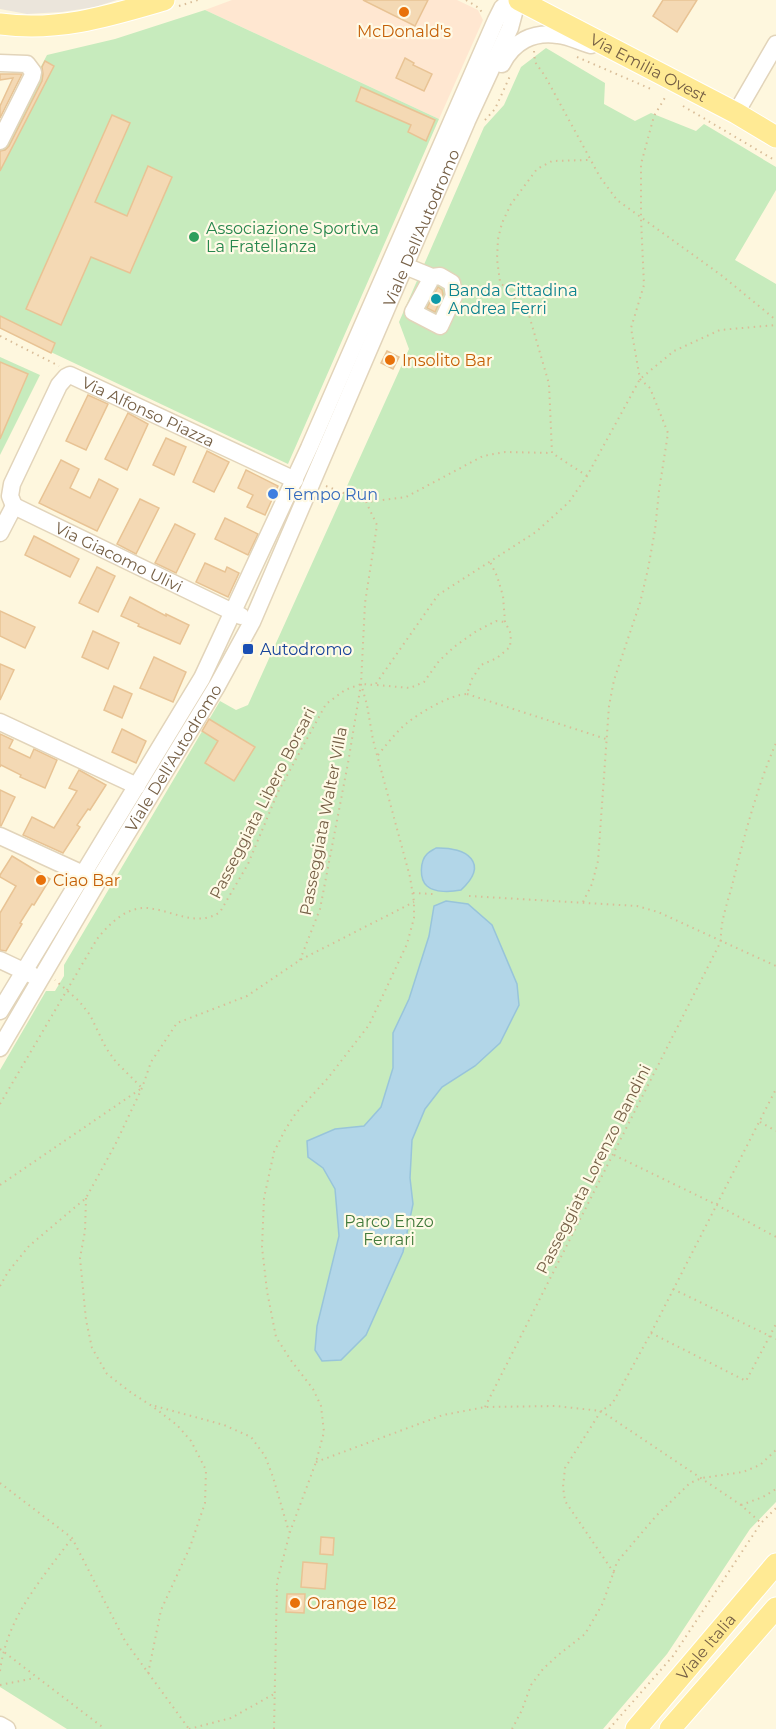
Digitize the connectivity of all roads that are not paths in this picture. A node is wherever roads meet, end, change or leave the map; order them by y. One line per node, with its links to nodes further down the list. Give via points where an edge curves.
1 (164, 0): 6 (main road, via 71,24)
2 (496, 0): 5 (street)
3 (512, 0): 5 (street, Viale Dell'Autodromo); 10 (street, Viale Dell'Autodromo, via 510,28)
4 (519, 0): 8 (main road, Via Emilia Ovest)
5 (496, 20): 16 (street, Viale Dell'Autodromo)
6 (0, 24)
7 (776, 44): 11 (street)
8 (633, 59): 10 (street, via 559,35 533,36 510,50 486,99); 11 (main road, Via Emilia Ovest)
9 (0, 63): 13 (street, via 27,64 33,72)
10 (472, 112): 14 (street, Viale Dell'Autodromo)
11 (736, 113): 12 (main road, Via Emilia Ovest)
12 (776, 137)
13 (0, 141)
14 (405, 266): 15 (street); 16 (street, Viale Dell'Autodromo)
15 (432, 277)
16 (367, 335): 17 (street, Viale Dell'Autodromo)
17 (316, 452): 18 (street, Viale Dell'Autodromo); 22 (street, Viale Dell'Autodromo)
18 (295, 480): 19 (street, Via Alfonso Piazza, via 70,375 59,385); 21 (street, Viale Dell'Autodromo)
19 (8, 498): 20 (street); 21 (street, Via Giacomo Ulivi)
20 (0, 533)
21 (233, 613): 22 (street, Via Giacomo Ulivi); 23 (street, Viale Dell'Autodromo)
22 (252, 622): 23 (street, Viale Dell'Autodromo)
23 (209, 682): 25 (street, Viale Dell'Autodromo); 27 (street, Viale Dell'Autodromo)
24 (0, 722): 25 (street)
25 (137, 786): 27 (street, Viale Dell'Autodromo)
26 (0, 836): 27 (street)
27 (91, 878): 29 (street, Viale Dell'Autodromo); 30 (street, Viale Dell'Autodromo)
28 (0, 960): 29 (street)
29 (23, 971): 30 (street); 31 (street, Viale Dell'Autodromo)
30 (41, 976): 32 (street, Viale Dell'Autodromo)
31 (0, 1011)
32 (0, 1048)
33 (776, 1564): 37 (main road, Viale Italia)
34 (776, 1608): 38 (main road, Viale Italia)
35 (0, 1725): 36 (street)
36 (7, 1729)
37 (636, 1729)
38 (670, 1729)

